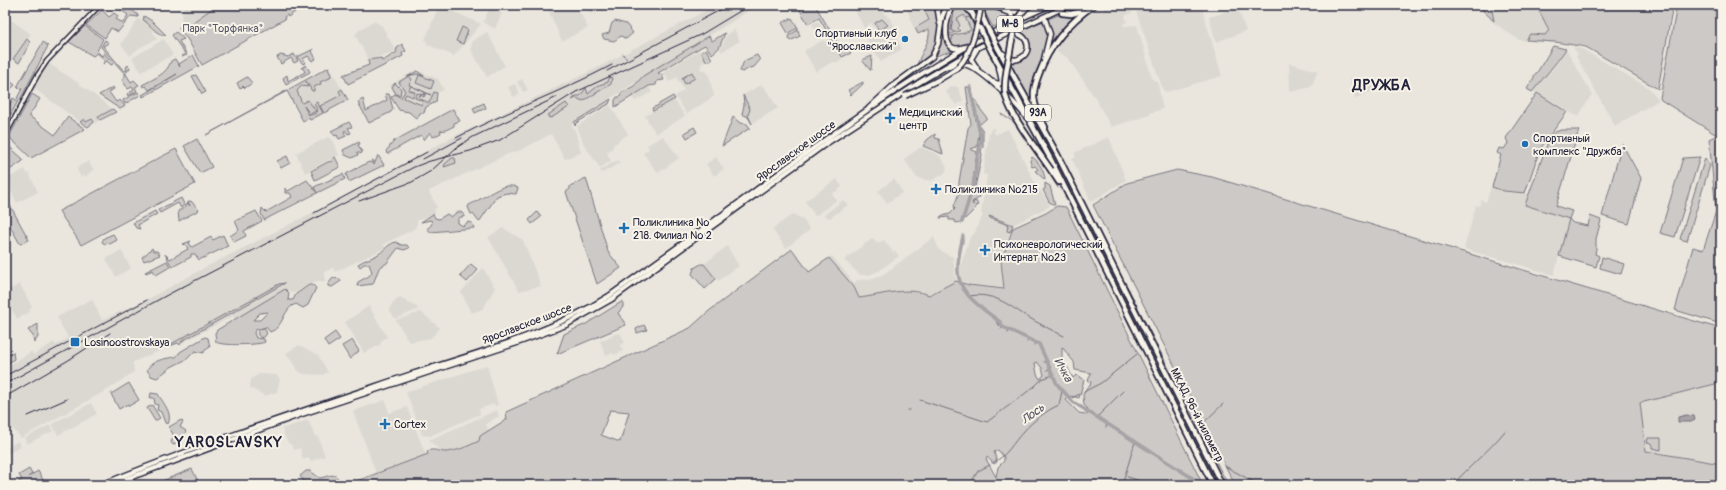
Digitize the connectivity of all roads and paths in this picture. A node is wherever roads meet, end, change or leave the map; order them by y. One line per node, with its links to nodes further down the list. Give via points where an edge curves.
1 (100, 5): 31 (main road, via 47,61)
2 (937, 5): 20 (main road)
3 (947, 5): 20 (main road)
4 (953, 5): 22 (main road, via 949,14 946,40 950,46 960,49)
5 (964, 5): 18 (main road)
6 (968, 5): 18 (highway)
7 (977, 5): 17 (highway)
8 (981, 5): 28 (main road, bridge, via 970,46 962,62 947,74)
9 (989, 5): 11 (highway, via 1021,13)
10 (1022, 5): 14 (main road)
11 (1051, 5): 19 (main road, М-8)
12 (1069, 5): 21 (main road, М-8)
13 (1094, 5): 15 (highway, 93A, via 1075,14); 27 (highway, 93A, via 1060,34)
14 (1034, 6): 33 (highway, bridge, via 1023,11 1015,26 1005,92 1012,111)
15 (1062, 13)
16 (1045, 19): 27 (main road, via 1050,28 1050,39)
17 (986, 24): 19 (main road, via 982,10 986,6 1011,13 1011,20); 24 (highway, bridge)
18 (979, 26): 25 (highway, bridge)
19 (999, 30): 22 (main road, М-8)
20 (940, 33): 29 (main road, via 936,50 927,62 894,84)
21 (1001, 35): 23 (main road, М-8); 24 (main road, via 1018,34 1025,38 1028,44 1025,55 1018,60 1010,59)
22 (970, 45): 29 (main road, Ярославское шоссе)
23 (979, 46): 25 (main road, via 971,56 972,61 994,83 999,84 1003,80); 26 (main road, Ярославское шоссе)
24 (999, 50): 32 (highway)
25 (998, 64): 30 (highway)
26 (943, 68): 28 (main road, Ярославское шоссе); 30 (main road, via 960,64 973,67 1017,106)
27 (1040, 69): 32 (highway, 93A, via 1035,87 1035,103)
28 (882, 107): 34 (main road, Ярославское шоссе)
29 (858, 117): 34 (main road, Ярославское шоссе)
30 (1032, 126): 33 (highway)
31 (5, 136)
32 (1057, 154): 39 (highway, МКАД, 96-й километр)
33 (1067, 193): 38 (highway, МКАД, 96-й километр)
34 (689, 241): 35 (main road, Ярославское шоссе, via 582,314 554,326 316,406)
35 (158, 465): 36 (main road, Ярославское шоссе); 37 (main road, Ярославское шоссе)
36 (101, 485)
37 (110, 485)
38 (1213, 485)
39 (1222, 485)

